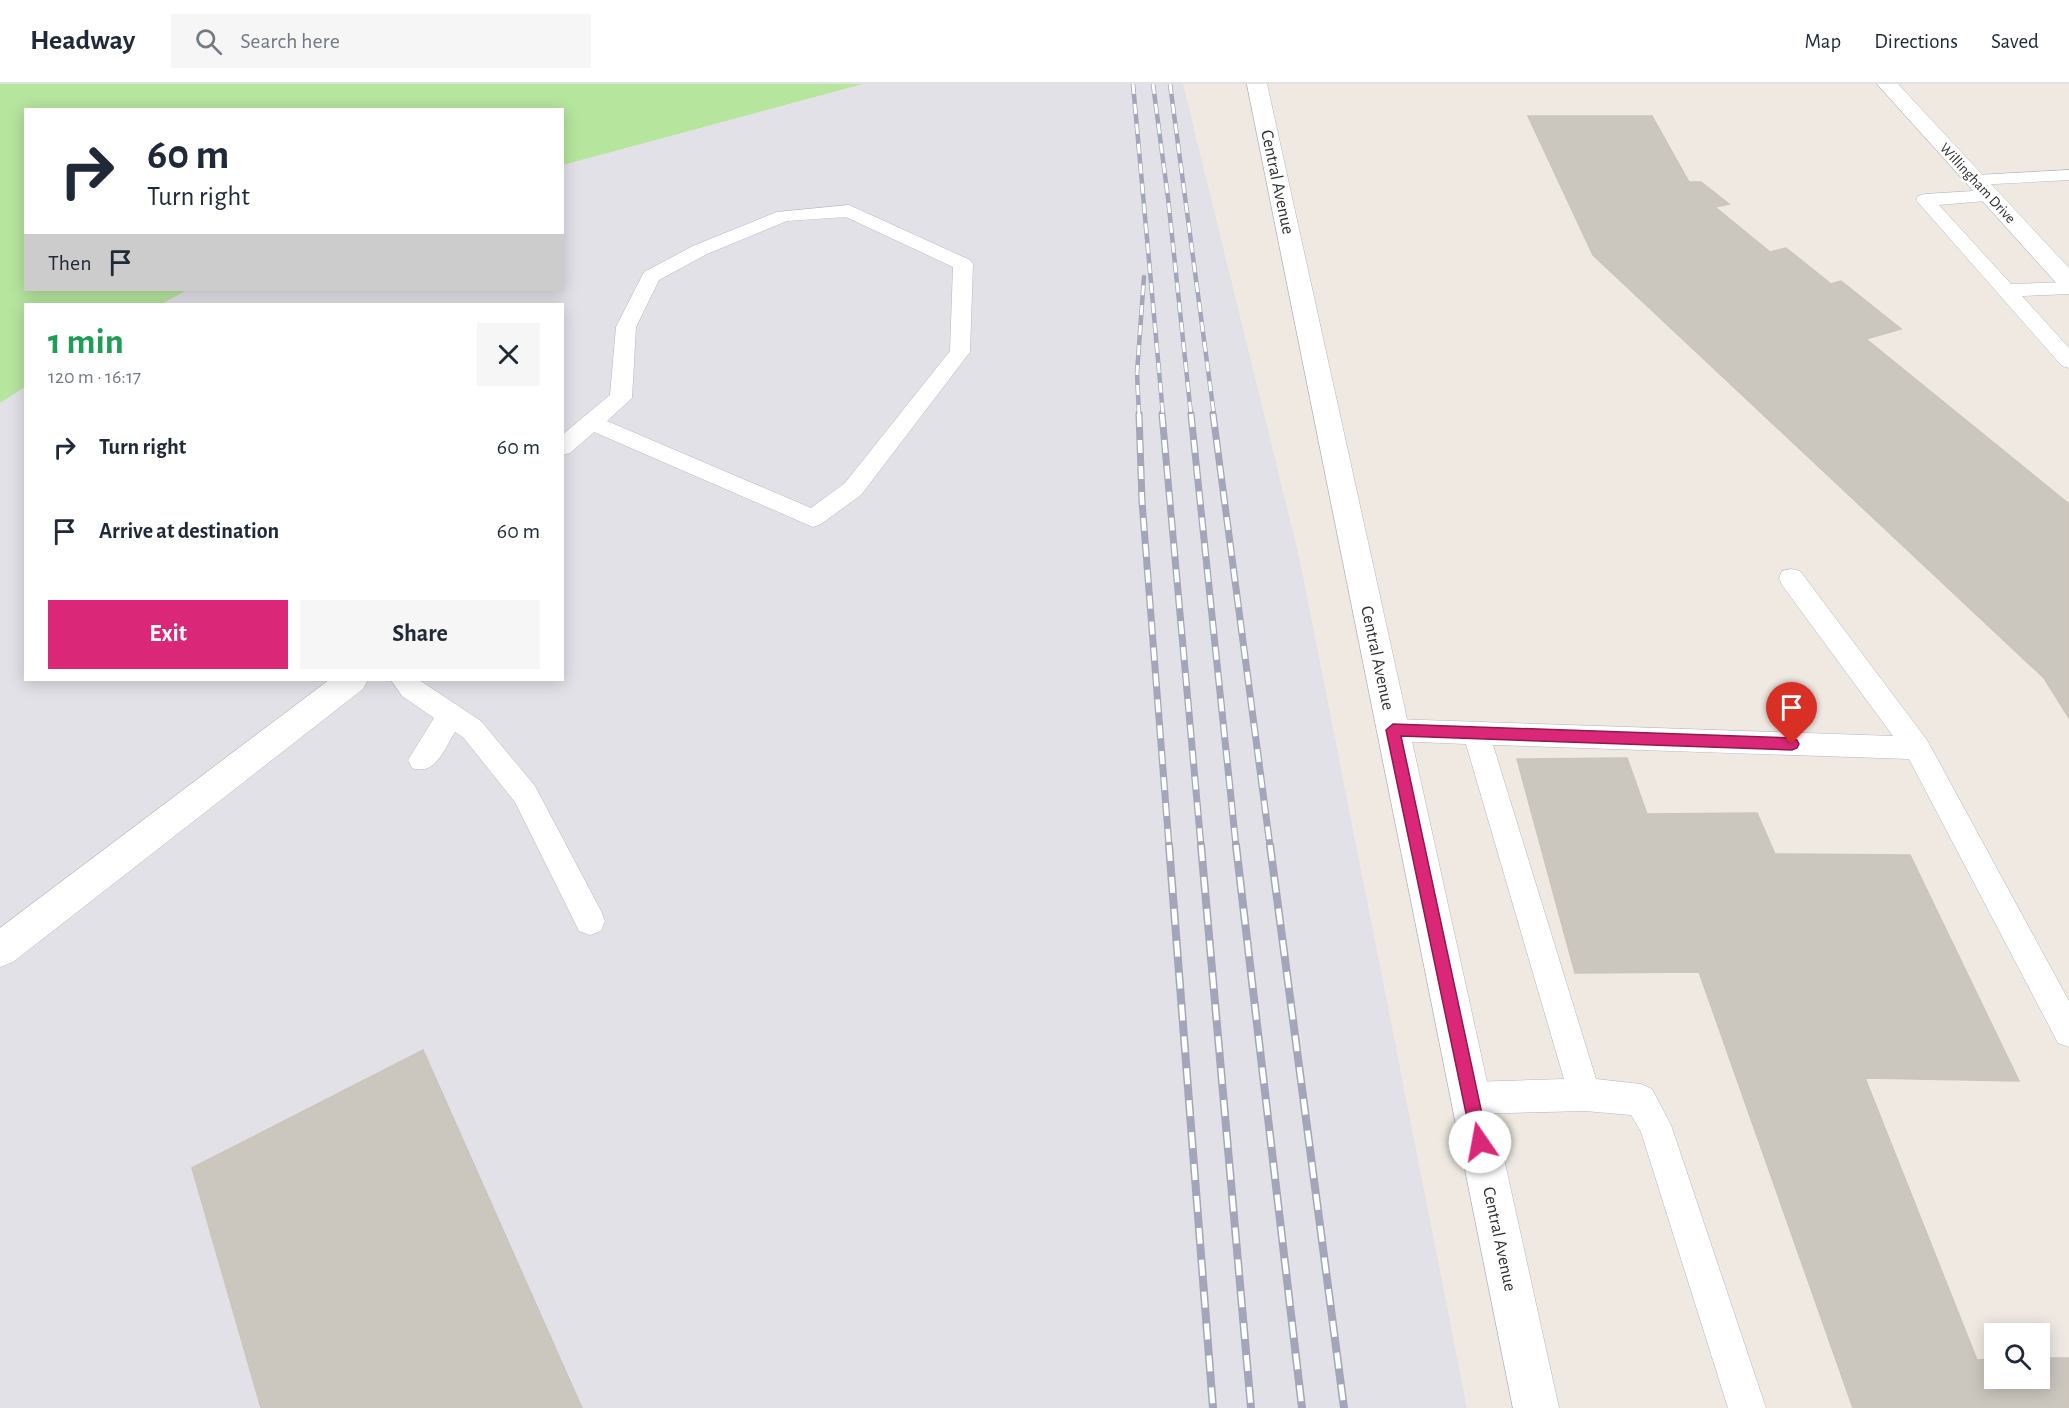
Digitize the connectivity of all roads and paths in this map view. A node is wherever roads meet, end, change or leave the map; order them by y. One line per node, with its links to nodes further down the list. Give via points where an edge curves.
1 (1257, 84): 17 (street, Central Avenue)
2 (1887, 84): 4 (street, Willingham Drive)
3 (2069, 175): 4 (lane)
4 (1983, 188): 5 (street, Willingham Drive); 7 (lane, via 1925,200)
5 (2069, 282)
6 (2069, 288): 7 (lane)
7 (2006, 290): 9 (lane)
8 (2069, 336): 9 (lane)
9 (2047, 337): 10 (lane)
10 (2069, 361)
11 (592, 423): 11 (lane, via 621,398 626,327 651,276 700,250 784,216 849,211 963,264 960,352 853,489 813,518); 12 (lane)
12 (564, 445)
13 (1791, 578): 19 (lane)
14 (351, 681): 22 (street)
15 (405, 681): 16 (lane)
16 (451, 715): 20 (lane); 21 (lane, via 472,729 525,794)
17 (1393, 730): 18 (lane); 25 (street, Central Avenue)
18 (1476, 733): 19 (lane); 24 (lane)
19 (1917, 748): 23 (lane)
20 (422, 760)
21 (590, 921)
22 (0, 950)
23 (2069, 1032)
24 (1585, 1095): 25 (lane); 27 (lane, via 1641,1100 1655,1125)
25 (1471, 1098): 26 (street, Central Avenue)
26 (1536, 1408)
27 (1747, 1408)

